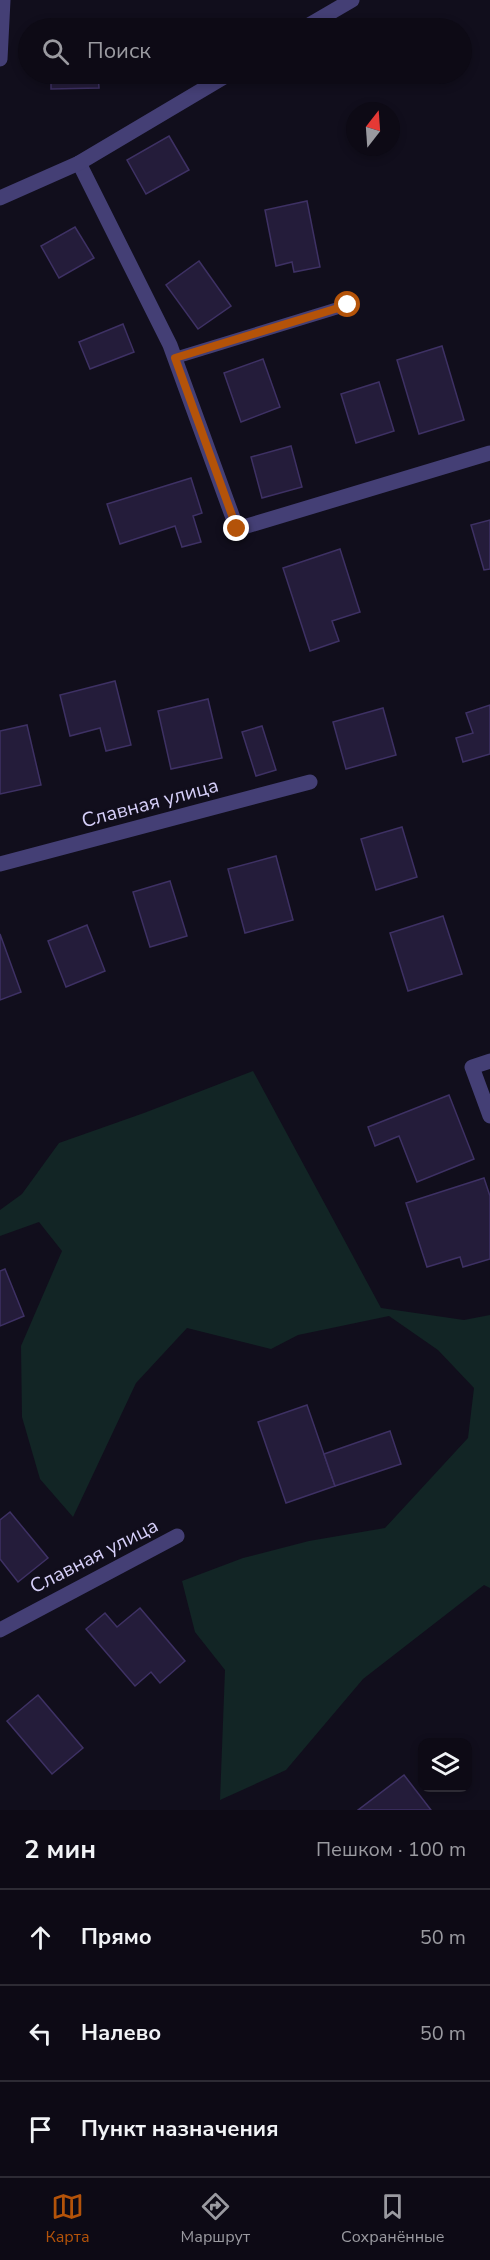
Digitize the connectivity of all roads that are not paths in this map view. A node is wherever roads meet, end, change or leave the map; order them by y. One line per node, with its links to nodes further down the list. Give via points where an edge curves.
1 (3, 0): 4 (street)
2 (352, 0): 3 (street)
3 (321, 18)
4 (0, 59)
5 (212, 84): 6 (street)
6 (79, 163): 7 (street); 9 (street)
7 (0, 198)
8 (348, 305): 9 (lane)
9 (175, 358): 10 (street, via 237,529)
10 (490, 453)
11 (310, 782): 12 (street, Славная улица)
12 (0, 864)
13 (490, 1061): 14 (street, via 472,1067)
14 (490, 1116)
15 (177, 1536): 16 (street, Славная улица)
16 (0, 1630)

